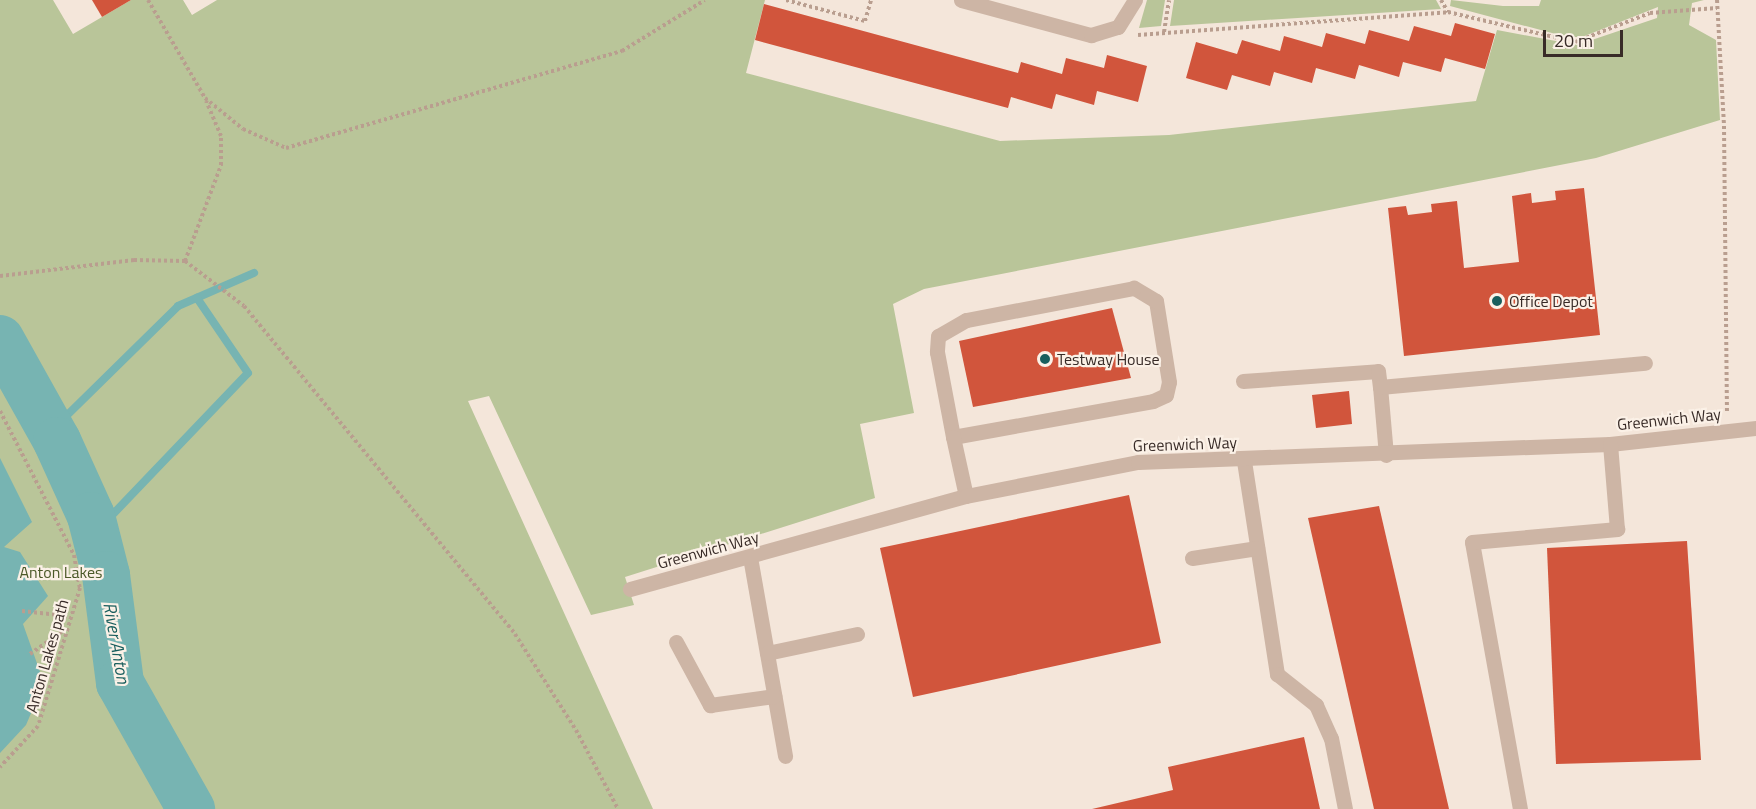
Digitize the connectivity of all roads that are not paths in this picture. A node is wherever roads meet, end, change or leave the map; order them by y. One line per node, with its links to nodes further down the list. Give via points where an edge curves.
1 (962, 0): 2 (street, via 1091,35 1118,27)
2 (1135, 0)
3 (1645, 363): 5 (street)
4 (1243, 381): 5 (street, via 1378,371)
5 (1380, 387): 9 (street)
6 (1756, 428): 8 (street, Greenwich Way)
7 (953, 437): 7 (street, via 937,352 938,336 949,326 1134,288 1156,301 1169,382 1166,394 1153,401); 11 (street)
8 (1610, 444): 9 (street, Greenwich Way); 22 (street, via 1617,529 1472,542)
9 (1386, 455): 10 (street, Greenwich Way)
10 (1244, 460): 11 (street, Greenwich Way, via 1138,462); 12 (street)
11 (966, 496): 13 (street, Greenwich Way)
12 (1257, 548): 14 (street); 21 (street, via 1277,674 1316,705 1331,738)
13 (750, 557): 15 (street, Greenwich Way); 18 (street)
14 (1192, 558)
15 (630, 589)
16 (857, 634): 18 (street)
17 (676, 642): 19 (street, via 710,705)
18 (767, 653): 19 (street)
19 (774, 696): 20 (street)
20 (785, 756)
21 (1345, 809)
22 (1520, 809)

